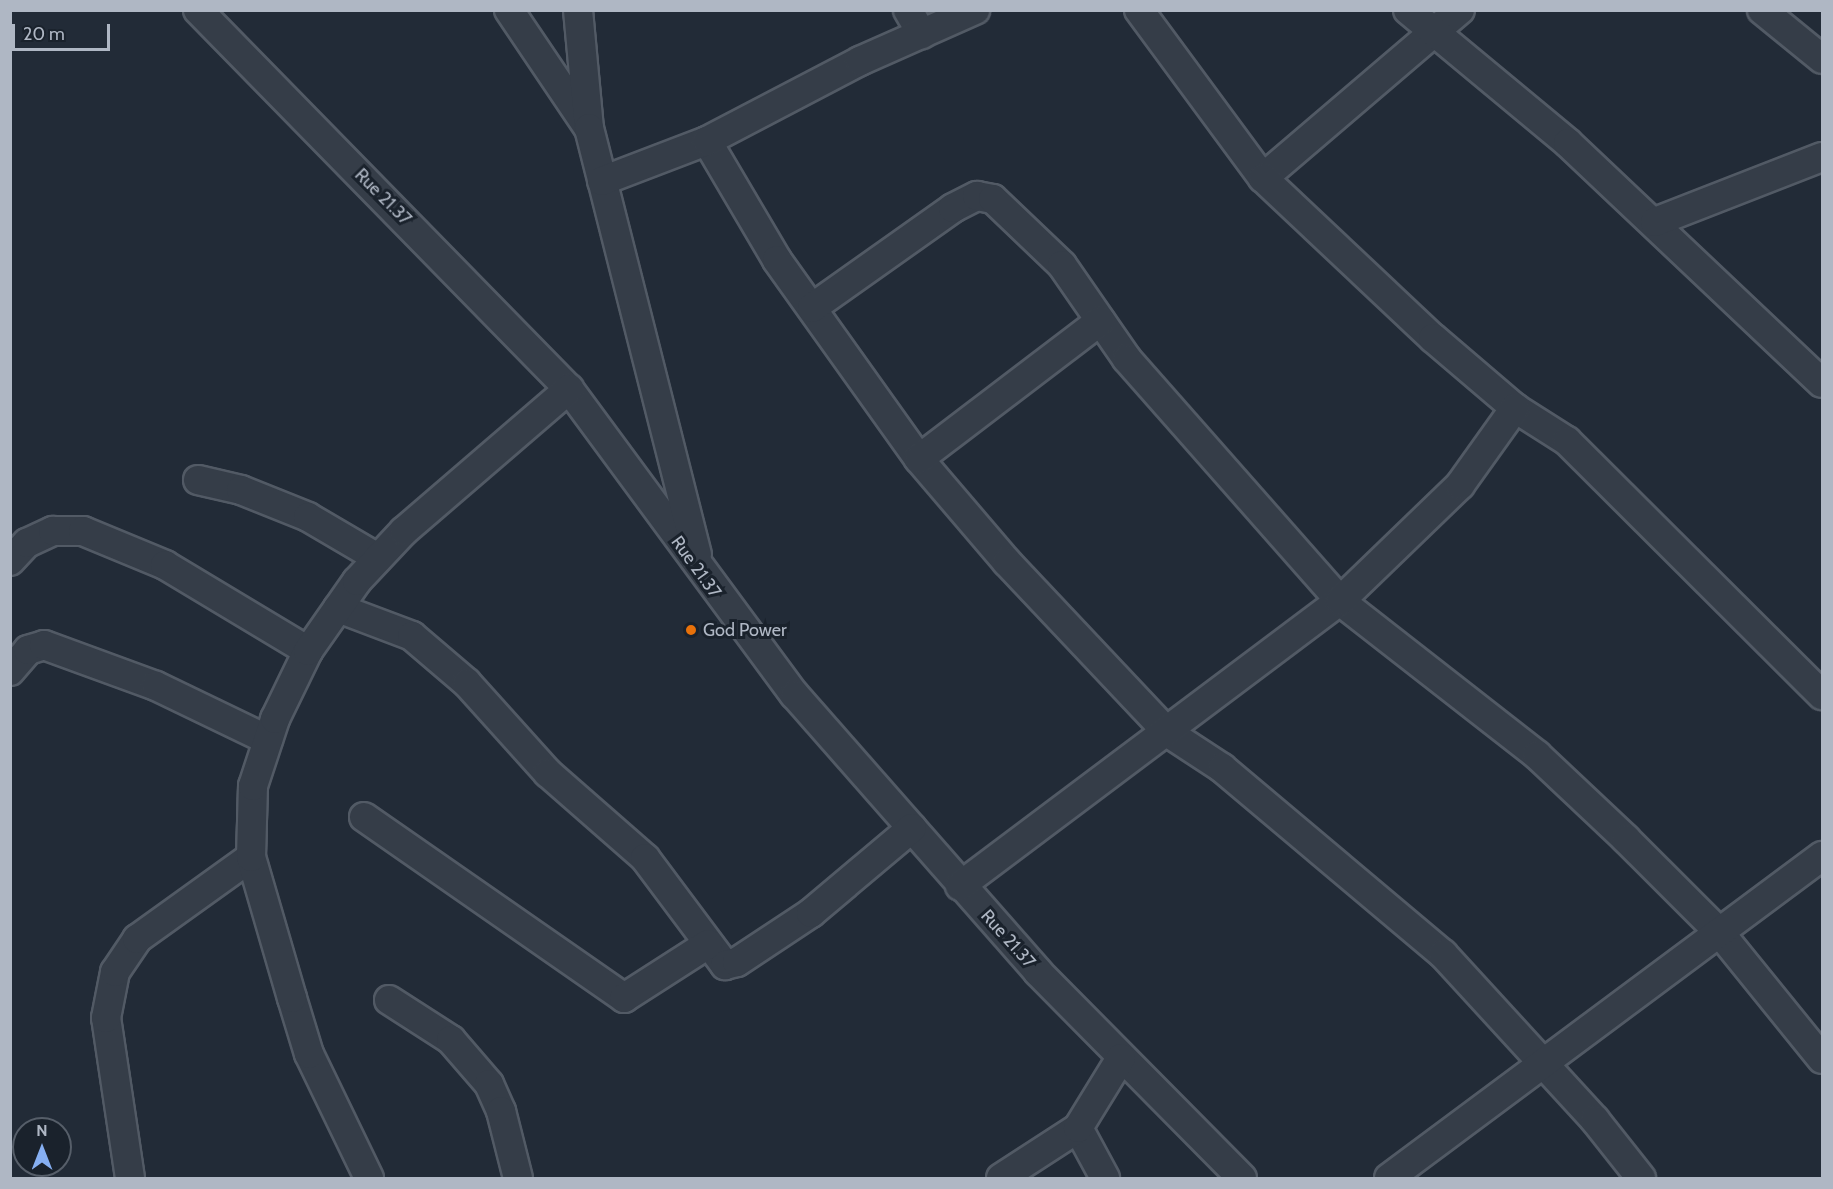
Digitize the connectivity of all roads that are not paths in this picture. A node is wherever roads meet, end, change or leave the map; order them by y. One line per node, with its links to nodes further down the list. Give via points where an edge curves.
1 (198, 10): 21 (street, Rue 21.37)
2 (509, 10): 12 (street)
3 (578, 10): 12 (street)
4 (975, 10): 9 (street)
5 (1139, 10): 15 (street)
6 (1408, 10): 10 (street)
7 (1460, 10): 10 (street)
8 (1762, 10): 11 (street)
9 (915, 22): 13 (street)
10 (1433, 36): 15 (street); 17 (street, via 1568,143)
11 (1822, 59)
12 (589, 128): 16 (street)
13 (707, 141): 16 (street); 18 (street)
14 (1822, 157): 17 (street)
15 (1263, 178): 22 (street, via 1382,293)
16 (602, 181): 27 (street, via 677,492)
17 (1655, 222): 20 (street)
18 (812, 308): 19 (street, via 928,224 982,195 1038,237); 23 (street)
19 (1100, 321): 23 (street); 28 (street)
20 (1822, 383)
21 (568, 389): 25 (street); 27 (street, Rue 21.37)
22 (1515, 408): 28 (street, via 1460,485); 32 (street, via 1567,441)
23 (919, 459): 33 (street, via 1007,562)
24 (198, 480): 25 (street, via 308,517)
25 (378, 558): 29 (street)
26 (10, 561): 30 (street, via 27,543 53,531 83,531 165,565)
27 (704, 579): 36 (street, Rue 21.37, via 795,696)
28 (1340, 601): 33 (street); 40 (street, via 1536,755)
29 (338, 608): 30 (street); 41 (street, via 412,636 467,683 548,773 645,858)
30 (308, 651): 34 (street)
31 (10, 671): 34 (street, via 28,650 44,645 156,686)
32 (1822, 695)
33 (1167, 732): 39 (street); 45 (street, via 1222,768 1443,954)
34 (267, 740): 38 (street, via 253,786)
35 (364, 817): 41 (street, via 624,998)
36 (912, 828): 39 (street, Rue 21.37); 41 (street, via 811,914 737,962 721,963)
37 (1822, 856): 40 (street)
38 (251, 857): 47 (street, via 137,939 115,972 106,1018); 48 (street, via 309,1054)
39 (960, 886): 43 (street, Rue 21.37)
40 (1720, 933): 44 (street); 45 (street)
41 (708, 944)
42 (389, 1000): 49 (street, via 451,1040 489,1084)
43 (1121, 1058): 46 (street); 52 (street, Rue 21.37)
44 (1822, 1059)
45 (1540, 1061): 53 (street); 54 (street)
46 (1078, 1128): 50 (street); 51 (street)
47 (130, 1179)
48 (369, 1179)
49 (518, 1179)
50 (1001, 1179)
51 (1105, 1179)
52 (1242, 1179)
53 (1389, 1179)
54 (1641, 1179)

